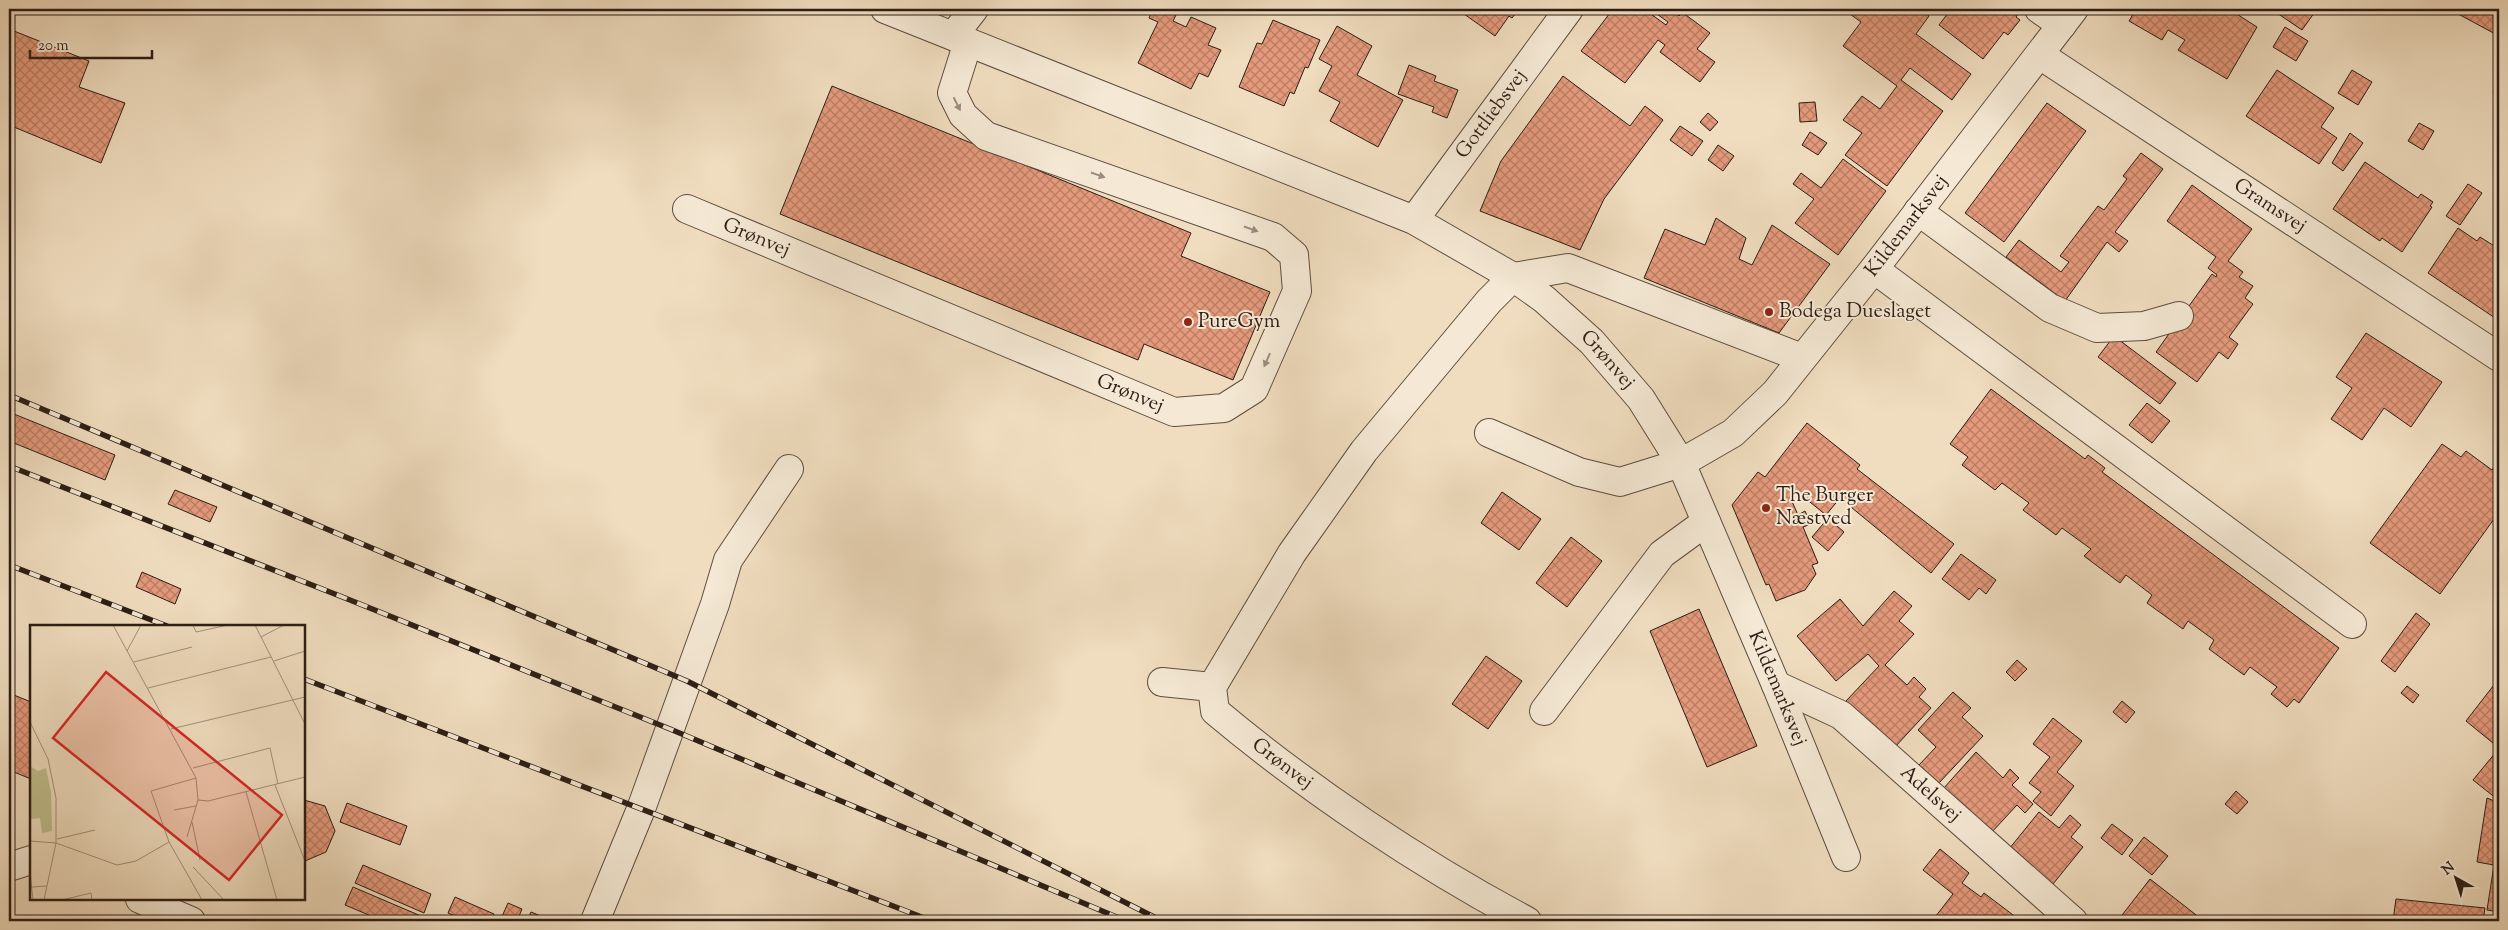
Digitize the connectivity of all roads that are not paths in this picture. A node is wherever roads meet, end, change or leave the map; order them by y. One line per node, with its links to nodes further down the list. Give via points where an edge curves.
1 (886, 9): 6 (street, Grønvej)
2 (974, 9): 6 (street)
3 (1569, 9): 10 (street, Gottliebsvej)
4 (2039, 9): 5 (street)
5 (2068, 17): 7 (street, Kildemarksvej)
6 (961, 39): 8 (street, Grønvej, one-way to 8, via 952,93 963,115 986,136 1273,237 1294,256 1297,291 1254,389 1224,408 1174,412); 10 (street, Grønvej)
7 (2040, 55): 9 (street, Kildemarksvej); 14 (street, Gramsvej)
8 (687, 209)
9 (1918, 211): 11 (street, Kildemarksvej); 13 (street, via 2050,308 2097,328 2144,326)
10 (1414, 220): 12 (street, Grønvej)
11 (1874, 269): 15 (street, Kildemarksvej); 20 (street)
12 (1513, 277): 15 (street, via 1568,268); 17 (street, Grønvej, via 1544,299 1592,342 1642,399); 23 (street, via 1364,451 1292,553)
13 (2179, 316)
14 (2499, 357)
15 (1802, 358): 17 (street, Kildemarksvej, via 1775,393 1733,433)
16 (1489, 433): 17 (street, via 1579,472 1620,482)
17 (1681, 463): 19 (street, Kildemarksvej)
18 (789, 469): 30 (street, via 728,560 641,809)
19 (1706, 522): 22 (street, Kildemarksvej); 24 (street, via 1662,554)
20 (2352, 624)
21 (1162, 682): 23 (street)
22 (1776, 684): 25 (street, Kildemarksvej); 32 (street, Adelsvej, via 1842,715)
23 (1212, 687): 31 (street, Grønvej, via 1215,711 1255,745 1384,835)
24 (1544, 711)
25 (1846, 857)
26 (30, 860): 27 (street)
27 (9, 867)
28 (142, 900): 29 (street)
29 (191, 921)
30 (595, 921)
31 (1527, 921)
32 (2073, 921)

